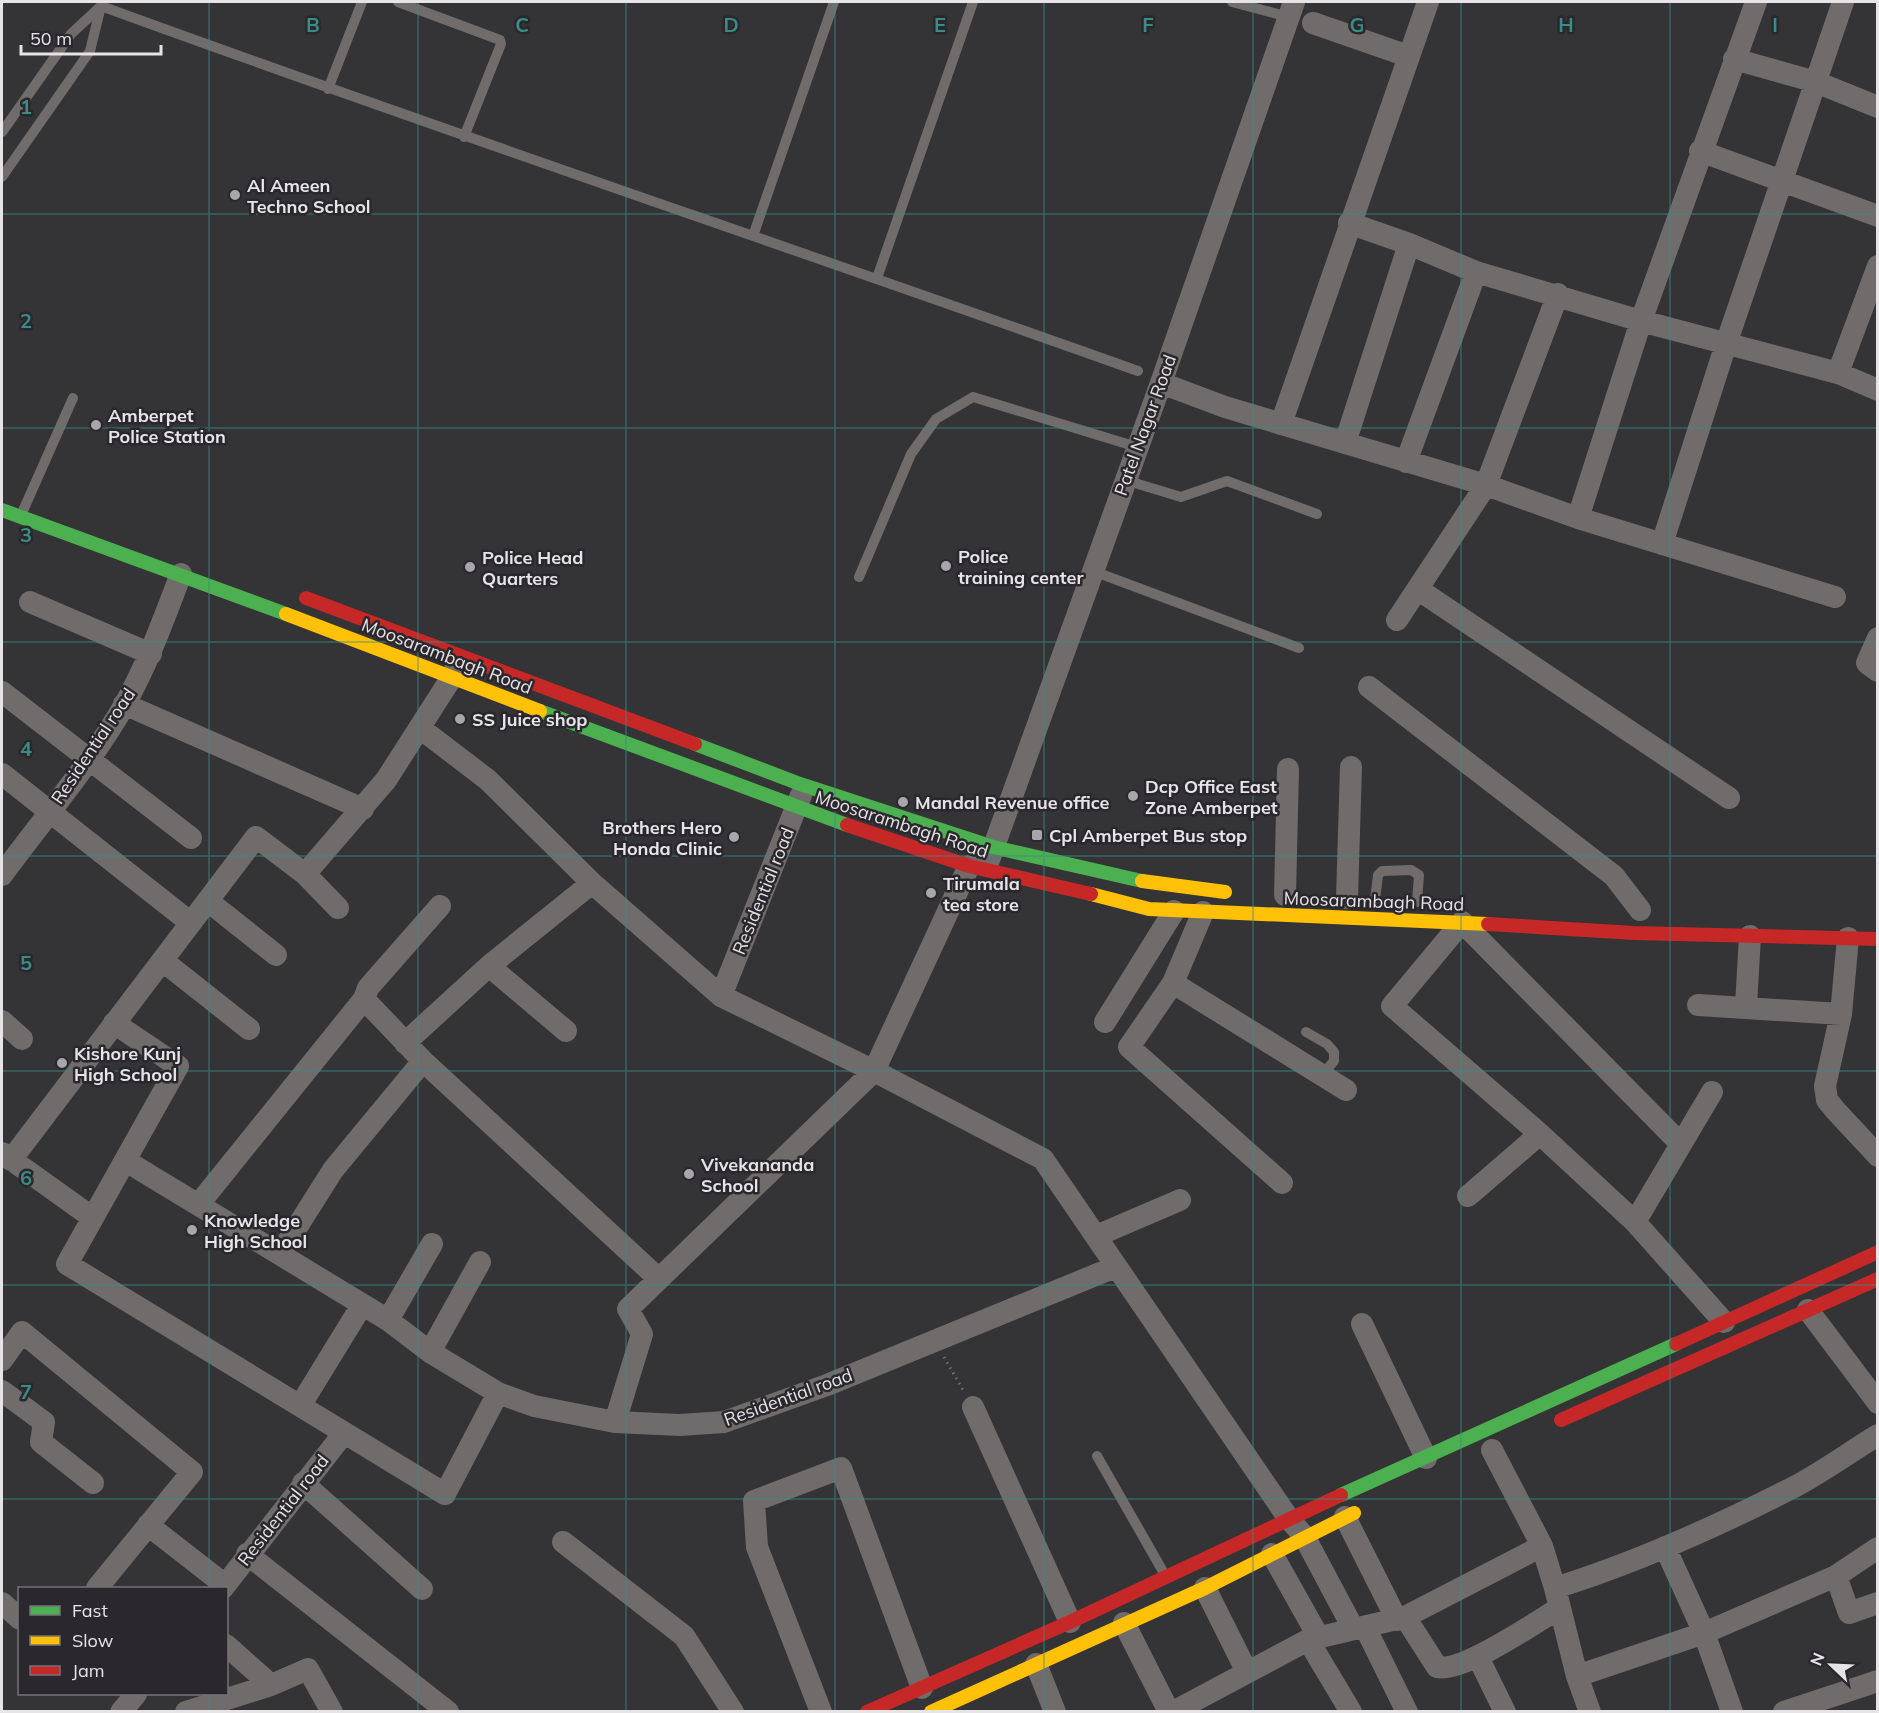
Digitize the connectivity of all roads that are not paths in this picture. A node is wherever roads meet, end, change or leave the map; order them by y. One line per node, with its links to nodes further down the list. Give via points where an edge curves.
1 (362, 2): 15 (lane)
2 (398, 2): 18 (lane, via 500,40)
3 (834, 2): 24 (lane)
4 (974, 2): 28 (lane)
5 (1232, 2): 10 (lane)
6 (1428, 2): 12 (street)
7 (1756, 2): 13 (street)
8 (1843, 2): 14 (street)
9 (102, 4): 15 (lane); 17 (lane, via 70,34); 20 (lane, via 90,51)
10 (1292, 9): 34 (street, Patel Nagar Road)
11 (1313, 23): 12 (street)
12 (1408, 56): 23 (street)
13 (1734, 59): 14 (street); 19 (street)
14 (1816, 82): 16 (street); 21 (street)
15 (328, 89): 18 (lane)
16 (1878, 107)
17 (2, 132)
18 (464, 137): 24 (lane)
19 (1700, 151): 21 (street); 30 (street)
20 (2, 177)
21 (1782, 182): 22 (street); 31 (street)
22 (1878, 216)
23 (1349, 224): 25 (street); 37 (street)
24 (753, 236): 28 (lane)
25 (1409, 244): 27 (street); 38 (street)
26 (1878, 266): 33 (street)
27 (1476, 272): 29 (street); 40 (street)
28 (877, 278): 32 (lane)
29 (1558, 294): 30 (street); 42 (street)
30 (1641, 321): 31 (street); 46 (street)
31 (1726, 344): 33 (street); 47 (street)
32 (1138, 371)
33 (1838, 373): 35 (street)
34 (1161, 382): 37 (street); 39 (street, Patel Nagar Road)
35 (1878, 390)
36 (73, 398): 45 (lane)
37 (1281, 424): 38 (street)
38 (1345, 443): 40 (street)
39 (1137, 447): 41 (street, Patel Nagar Road); 50 (lane, via 973,397 936,419 911,454)
40 (1407, 462): 42 (street)
41 (1125, 480): 44 (lane, via 1181,497 1227,481); 48 (street, Patel Nagar Road)
42 (1486, 485): 46 (street); 51 (street)
43 (2, 510): 45 (main road, Moosarambagh Road)
44 (1317, 514)
45 (21, 518): 49 (main road, Moosarambagh Road)
46 (1578, 518): 47 (street)
47 (1662, 544): 53 (street)
48 (1093, 571): 57 (lane); 76 (street, Patel Nagar Road)
49 (181, 574): 58 (street, Residential road); 61 (main road, Moosarambagh Road)
50 (859, 577)
51 (1419, 590): 55 (street); 71 (street)
52 (292, 593): 59 (main road, Moosarambagh Road)
53 (1835, 597)
54 (30, 602): 58 (street)
55 (1397, 620)
56 (1878, 638): 60 (street, via 1867,663)
57 (1299, 648)
58 (151, 654): 64 (street, Residential road)
59 (461, 655): 61 (street); 70 (main road, Moosarambagh Road)
60 (1878, 671)
61 (452, 677): 65 (street); 72 (main road, Moosarambagh Road)
62 (1369, 687): 89 (street, via 1614,876)
63 (2, 692): 66 (street)
64 (124, 704): 66 (street, Residential road); 73 (street)
65 (420, 728): 73 (street); 80 (street, via 488,780)
66 (88, 760): 74 (street, Residential road); 75 (street)
67 (1351, 767): 83 (street)
68 (1288, 769): 82 (street)
69 (2, 774): 74 (street)
70 (805, 786): 72 (street, Residential road); 76 (main road, Moosarambagh Road)
71 (1729, 798)
72 (796, 808): 77 (main road, Moosarambagh Road); 101 (street, Residential road)
73 (363, 809): 78 (street)
74 (50, 810): 79 (street, Residential road); 93 (street)
75 (191, 838)
76 (993, 847): 77 (street, Patel Nagar Road); 81 (main road, Moosarambagh Road, via 1162,886)
77 (977, 868): 90 (main road, Moosarambagh Road, via 1149,909); 115 (street, Patel Nagar Road)
78 (305, 874): 85 (street, via 256,837); 88 (street)
79 (2, 875)
80 (592, 883): 99 (street); 101 (street)
81 (1243, 893)
82 (1285, 895)
83 (1342, 898): 84 (main road, Moosarambagh Road)
84 (1380, 900): 86 (lane, via 1378,875 1382,871 1411,870 1419,875)
85 (207, 901): 93 (street); 97 (street)
86 (1417, 902)
87 (440, 906): 102 (street, via 368,988)
88 (338, 908)
89 (1637, 910)
90 (1174, 911): 91 (main road, Moosarambagh Road); 107 (street)
91 (1203, 912): 92 (main road, Moosarambagh Road); 100 (street)
92 (1462, 922): 94 (main road, Moosarambagh Road); 119 (street, via 1392,1006); 120 (street)
93 (191, 923): 98 (street)
94 (1750, 936): 95 (main road, Moosarambagh Road); 104 (street)
95 (1848, 938): 96 (main road, Moosarambagh Road); 105 (street)
96 (1878, 939)
97 (276, 956)
98 (163, 962): 108 (street); 109 (street)
99 (489, 966): 110 (street); 113 (street)
100 (1173, 983): 116 (street); 124 (street, via 1130,1047)
101 (721, 996): 115 (street)
102 (364, 999): 113 (street); 127 (street)
103 (1698, 1005): 104 (street)
104 (1746, 1006): 105 (street)
105 (1841, 1014): 121 (street, via 1826,1086 1827,1100)
106 (2, 1022): 112 (street)
107 (1105, 1022)
108 (114, 1023): 122 (street); 123 (street, via 178,1066)
109 (249, 1029)
110 (566, 1031)
111 (1306, 1032): 116 (lane, via 1334,1052 1334,1061)
112 (22, 1039)
113 (405, 1043): 114 (street)
114 (423, 1061): 133 (street, via 333,1170); 136 (street)
115 (874, 1071): 130 (street, via 1043,1159); 136 (street)
116 (1322, 1075): 117 (street)
117 (1346, 1090)
118 (1712, 1092): 120 (street)
119 (1540, 1134): 125 (street); 129 (street)
120 (1680, 1143): 129 (street)
121 (1878, 1156)
122 (6, 1157): 128 (street)
123 (126, 1161): 127 (street, Residential road); 128 (street)
124 (1282, 1182)
125 (1468, 1196)
126 (1180, 1200): 130 (street)
127 (198, 1205): 133 (street, Residential road)
128 (93, 1218): 148 (street, via 67,1264)
129 (1635, 1222): 141 (street)
130 (1096, 1236): 135 (street)
131 (432, 1244): 140 (street)
132 (1878, 1252): 141 (main road)
133 (280, 1254): 138 (street, Residential road)
134 (480, 1262): 143 (street)
135 (1115, 1267): 150 (street, Residential road, via 827,1385 724,1422); 160 (street)
136 (659, 1279): 150 (street, via 628,1309 642,1334)
137 (1878, 1279): 139 (main road)
138 (362, 1305): 140 (street, Residential road); 148 (street)
139 (1808, 1310): 147 (street); 151 (main road)
140 (387, 1320): 143 (street, Residential road)
141 (1724, 1322): 156 (main road)
142 (1362, 1324): 156 (street)
143 (430, 1352): 146 (street, Residential road)
144 (2, 1360): 161 (street, via 22,1332 192,1472)
145 (2, 1391): 157 (street, via 45,1422 41,1442)
146 (498, 1393): 150 (street, Residential road, via 534,1406); 152 (street, via 445,1494)
147 (1878, 1403)
148 (300, 1406): 152 (street)
149 (973, 1407): 180 (street)
150 (615, 1422)
151 (1546, 1426)
152 (345, 1433): 158 (street, Residential road)
153 (1878, 1435): 165 (street, via 1797,1485)
154 (1490, 1451): 164 (street)
155 (1097, 1456): 170 (lane)
156 (1426, 1458): 160 (main road)
157 (93, 1483)
158 (303, 1483): 167 (street, Residential road); 174 (street)
159 (1355, 1513): 162 (main road); 179 (street)
160 (1289, 1519): 162 (street); 170 (main road)
161 (148, 1525): 171 (street); 172 (street)
162 (1304, 1536): 168 (main road); 182 (street)
163 (563, 1542): 198 (street, via 684,1636)
164 (1542, 1546): 175 (street); 179 (street)
165 (1665, 1547): 175 (street); 183 (street)
166 (1878, 1548): 169 (street)
167 (247, 1554): 172 (street, Residential road); 197 (street)
168 (1272, 1554): 173 (main road); 184 (street)
169 (1836, 1576): 177 (street, via 1849,1613); 183 (street)
170 (1166, 1577): 180 (main road)
171 (98, 1587)
172 (224, 1587)
173 (1205, 1588): 181 (main road); 188 (street)
174 (422, 1589)
175 (1557, 1598): 186 (street); 189 (street)
176 (2, 1603): 178 (street)
177 (1878, 1603)
178 (18, 1617)
179 (1401, 1618): 182 (street); 186 (street, via 1437,1667 1446,1668)
180 (1070, 1622): 192 (main road)
181 (1124, 1623): 187 (main road); 188 (street, via 1170,1712)
182 (1359, 1628): 184 (street); 204 (street)
183 (1704, 1633): 189 (street); 207 (street)
184 (1313, 1638): 188 (street); 203 (street)
185 (228, 1647): 191 (street)
186 (1478, 1656): 205 (street)
187 (1036, 1664): 201 (main road); 202 (street)
188 (1247, 1672)
189 (1577, 1676): 206 (street)
190 (1878, 1680): 208 (street)
191 (271, 1685): 195 (street); 196 (street, via 308,1670)
192 (922, 1688): 199 (street, via 841,1468 754,1501 757,1547); 200 (main road)
193 (135, 1695): 194 (street)
194 (121, 1712)
195 (186, 1712)
196 (332, 1712)
197 (448, 1712)
198 (733, 1712)
199 (821, 1712)
200 (867, 1712)
201 (931, 1712)
202 (1054, 1712)
203 (1350, 1712)
204 (1407, 1712)
205 (1505, 1712)
206 (1590, 1712)
207 (1732, 1712)
208 (1784, 1712)

